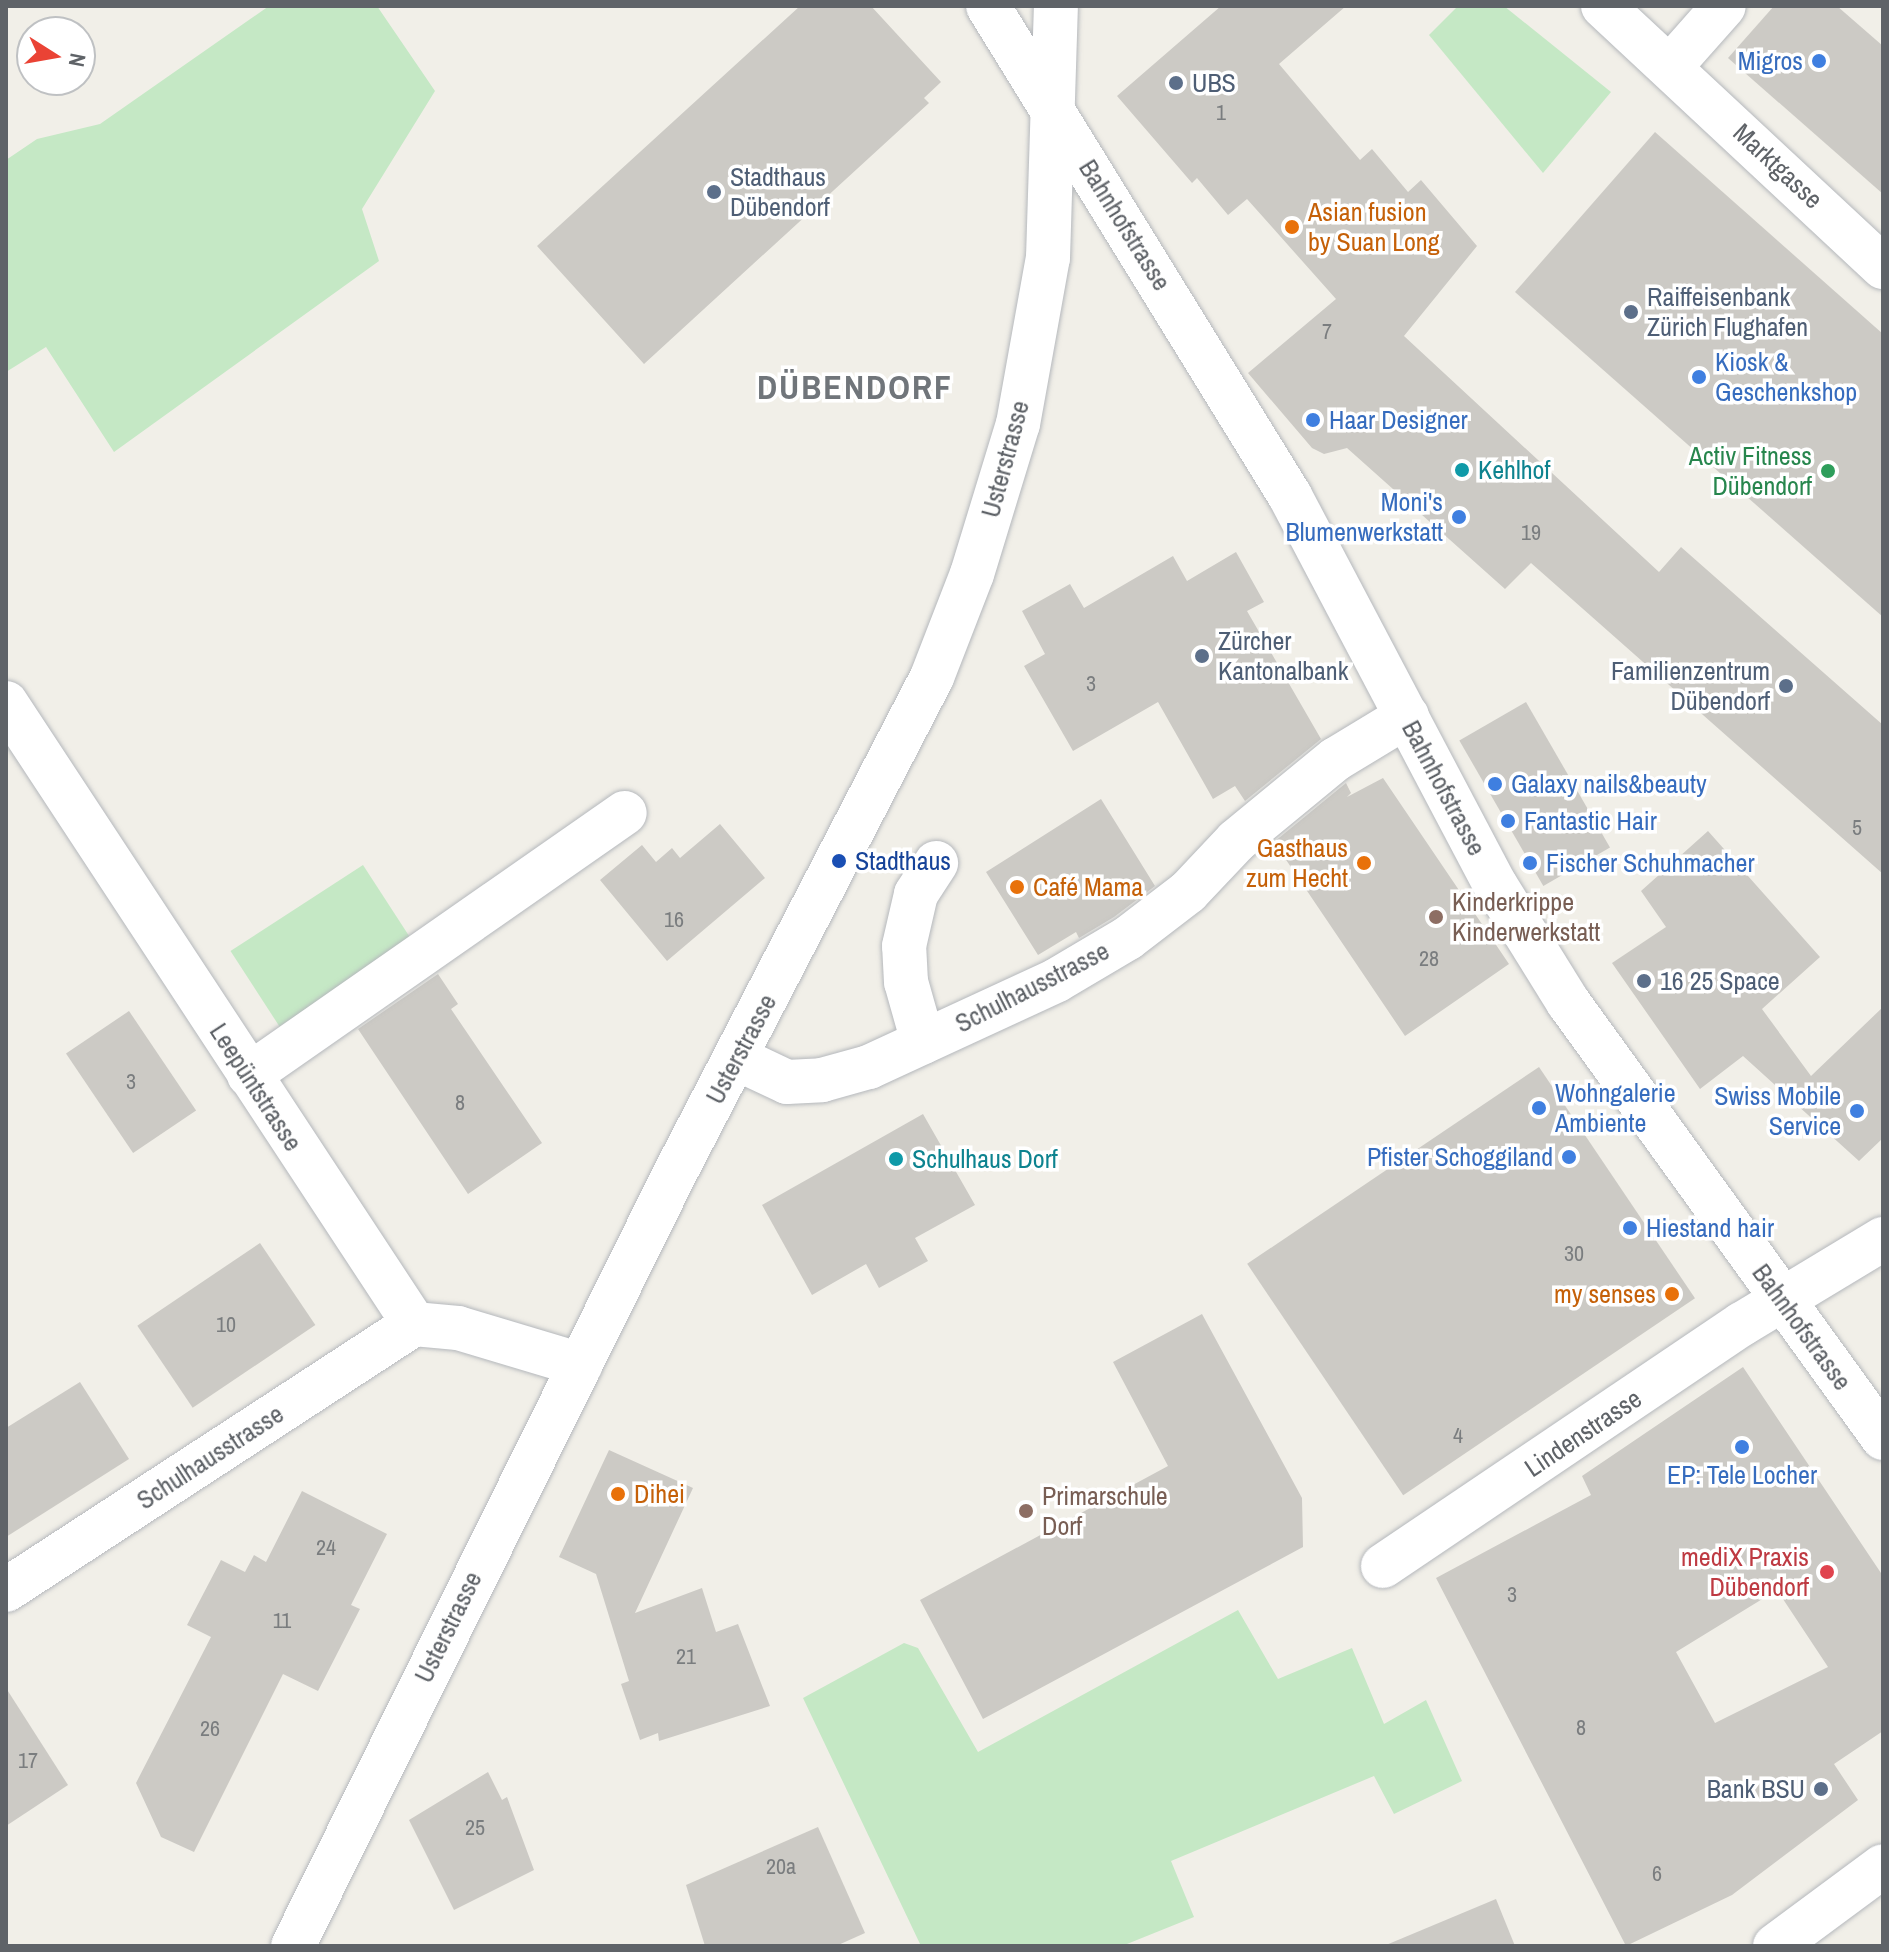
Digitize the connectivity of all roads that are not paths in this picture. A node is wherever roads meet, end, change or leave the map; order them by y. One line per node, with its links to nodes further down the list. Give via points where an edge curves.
1 (988, 6): 6 (street, Bahnhofstrasse)
2 (1056, 6): 6 (street, Usterstrasse)
3 (1603, 6): 5 (street, Marktgasse)
4 (1724, 6): 5 (street)
5 (1670, 67): 7 (street, Marktgasse)
6 (1052, 109): 9 (street, Bahnhofstrasse, via 1290,496); 13 (street, Usterstrasse, via 1045,273 1018,424 972,574 932,677)
7 (1883, 267)
8 (6, 703): 14 (street, Leepüntstrasse)
9 (1407, 716): 12 (street, Schulhausstrasse, via 1336,759 1236,841 1188,892 1128,938 1057,980); 16 (street, Bahnhofstrasse, via 1496,886 1568,1002)
10 (625, 813): 14 (street)
11 (936, 863): 12 (street, via 916,894 904,946 906,982)
12 (923, 1042): 13 (street, Schulhausstrasse, via 869,1067 822,1080 787,1082)
13 (736, 1058): 18 (street, Usterstrasse)
14 (249, 1075): 17 (street, Leepüntstrasse)
15 (1883, 1239): 16 (street, Lindenstrasse)
16 (1782, 1300): 19 (street, Bahnhofstrasse); 20 (street, Lindenstrasse)
17 (414, 1324): 18 (street, via 458,1328); 21 (street, Schulhausstrasse)
18 (581, 1365): 23 (street, Usterstrasse)
19 (1883, 1438)
20 (1383, 1566)
21 (6, 1590)
22 (1883, 1866): 24 (street)
23 (293, 1946)
24 (1775, 1946)

